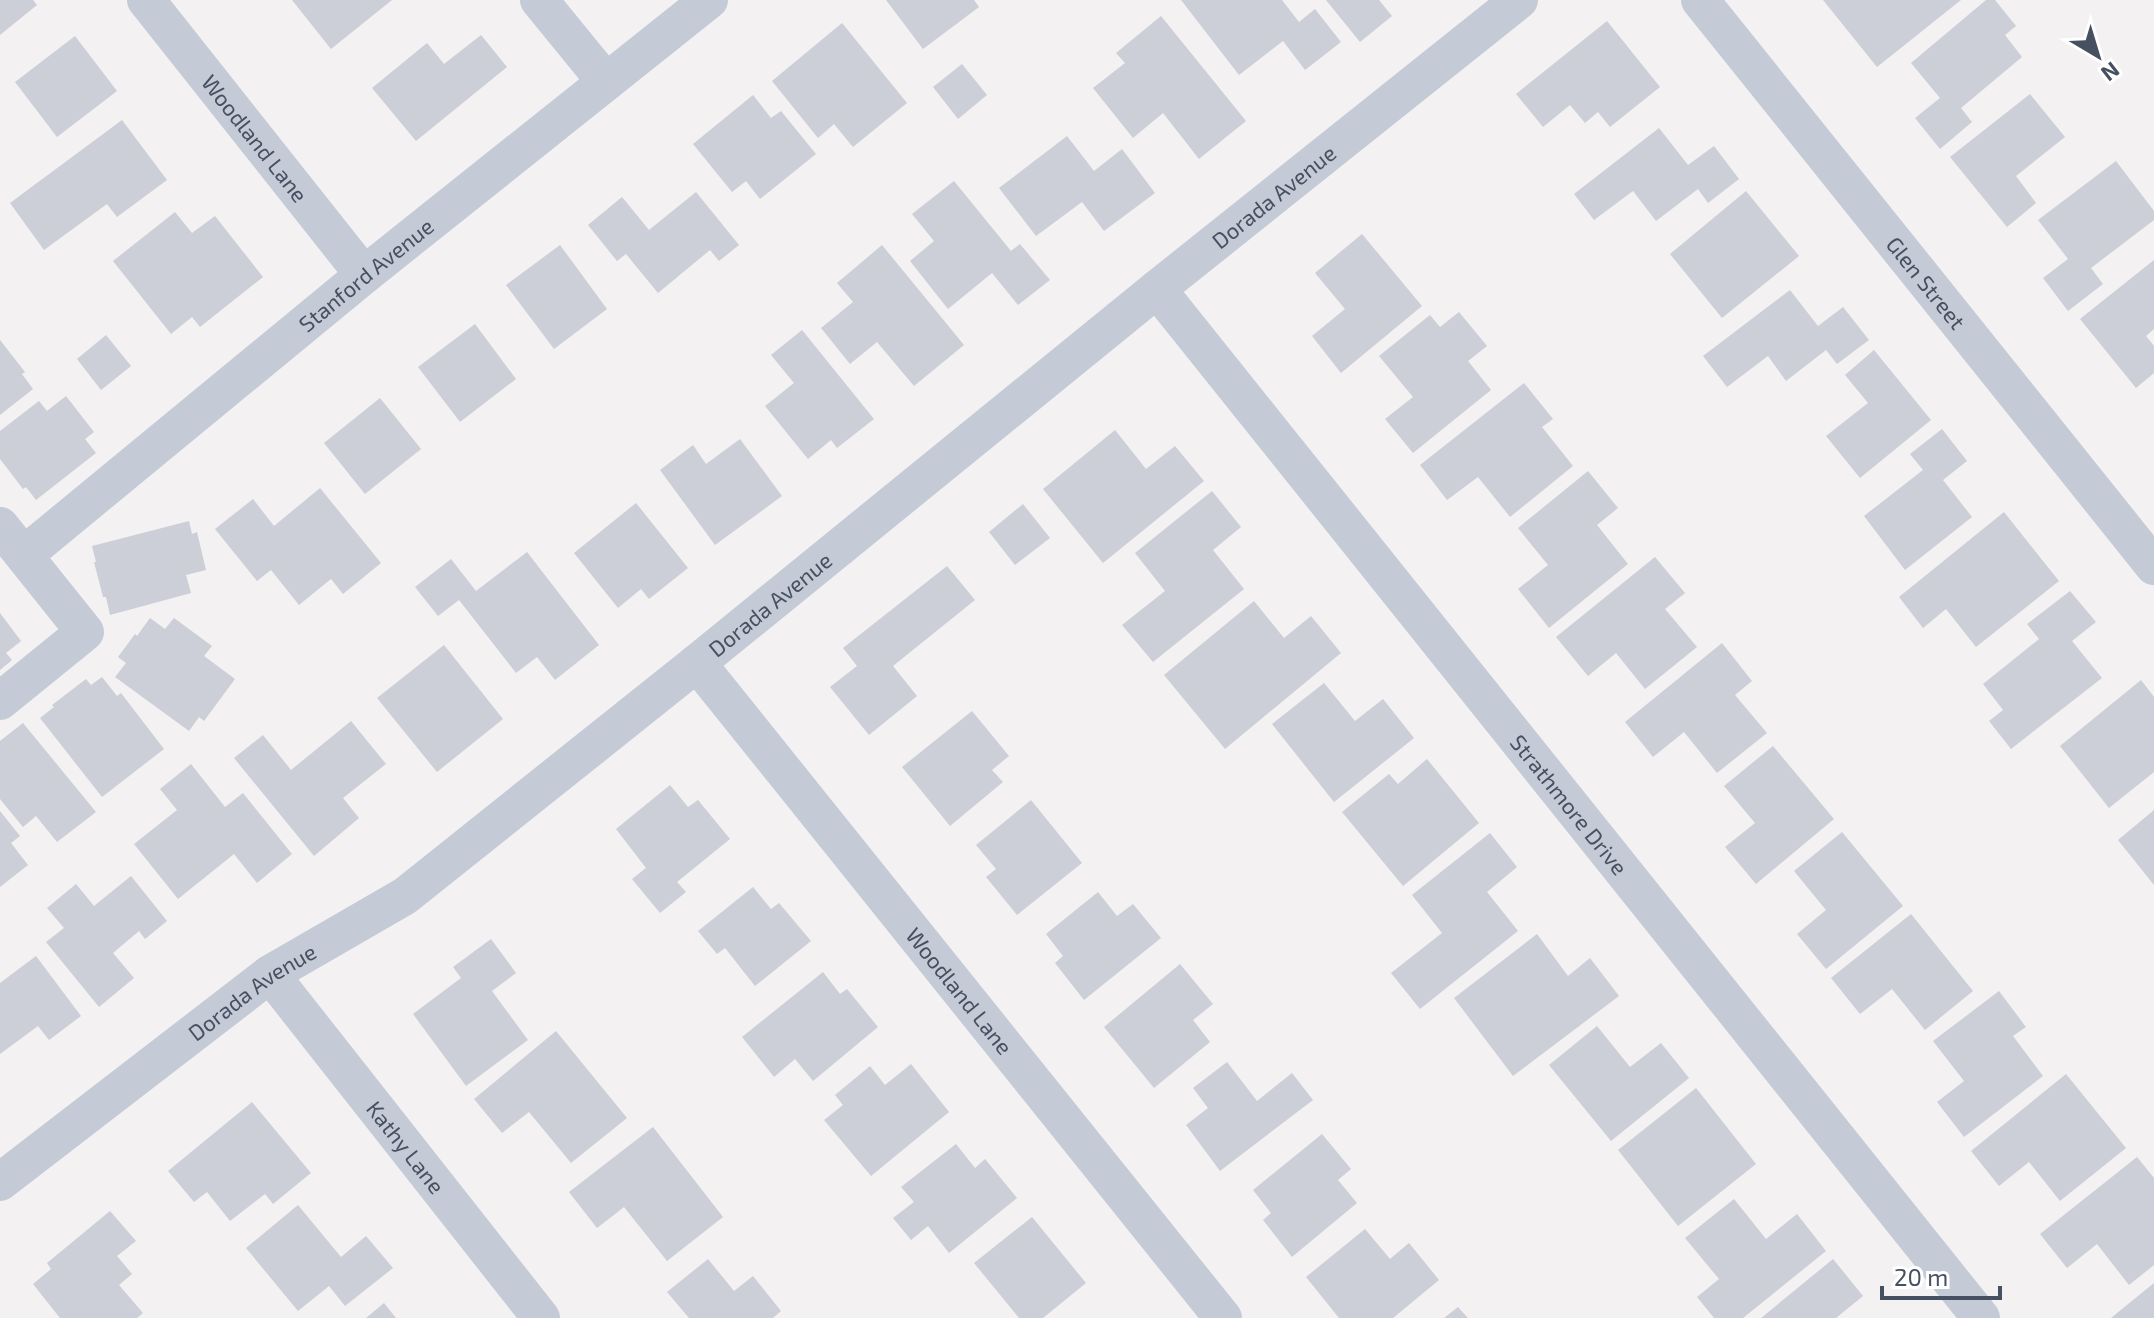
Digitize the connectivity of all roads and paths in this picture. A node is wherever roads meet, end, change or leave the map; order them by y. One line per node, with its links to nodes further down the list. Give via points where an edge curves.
1 (146, 0): 7 (street, Woodland Lane)
2 (539, 0): 6 (street)
3 (709, 0): 6 (street, Stanford Avenue)
4 (1519, 0): 8 (street, Dorada Avenue)
5 (1700, 0): 11 (street, Glen Street)
6 (606, 82): 7 (street, Stanford Avenue)
7 (364, 275): 10 (street, Stanford Avenue)
8 (1157, 289): 12 (street, Dorada Avenue); 18 (street, Strathmore Drive)
9 (0, 526): 10 (street)
10 (24, 555): 13 (street, via 85,632)
11 (2154, 566)
12 (697, 663): 14 (street, Dorada Avenue, via 405,896); 17 (street, Woodland Lane)
13 (0, 701)
14 (270, 974): 15 (street, Dorada Avenue); 16 (street, Kathy Lane)
15 (0, 1182)
16 (541, 1318)
17 (1223, 1318)
18 (1981, 1318)

